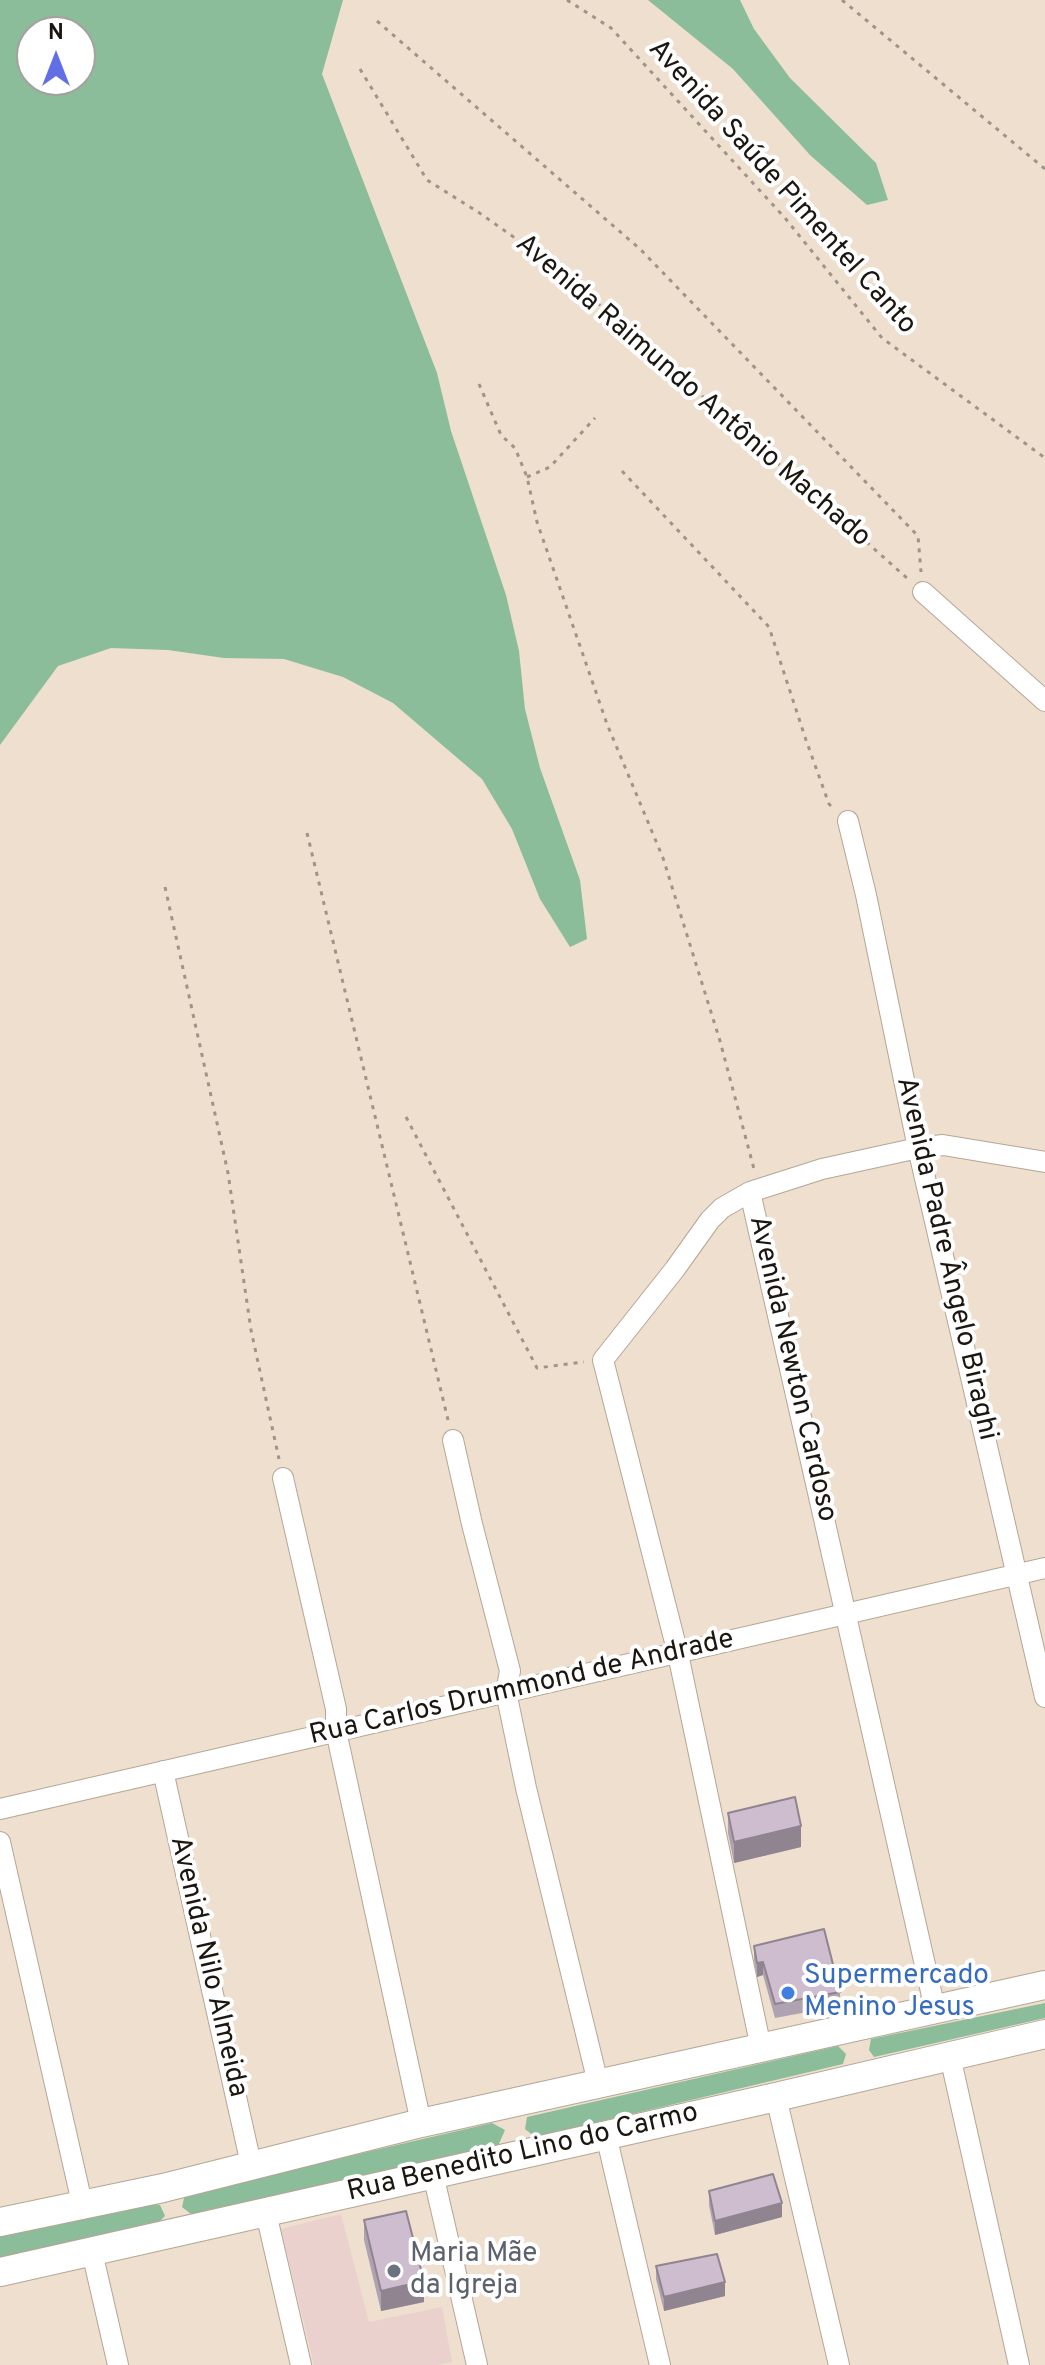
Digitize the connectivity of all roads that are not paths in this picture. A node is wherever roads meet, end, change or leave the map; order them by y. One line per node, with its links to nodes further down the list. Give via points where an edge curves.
1 (923, 592): 2 (street)
2 (1045, 701)
3 (848, 821): 4 (street, Avenida Padre Ângelo Biraghi)
4 (918, 1148): 5 (street, via 964,1146); 6 (street, via 795,1176); 10 (street, Avenida Padre Ângelo Biraghi)
5 (1045, 1162)
6 (750, 1192): 11 (street, Avenida Newton Cardoso); 12 (street, via 710,1220 603,1360)
7 (453, 1440): 13 (street, via 510,1671)
8 (283, 1478): 15 (street, via 336,1709)
9 (1045, 1568): 10 (street, Rua Carlos Drummond de Andrade)
10 (1018, 1574): 11 (street, Rua Carlos Drummond de Andrade); 14 (street, Avenida Padre Ângelo Biraghi)
11 (847, 1616): 12 (street, Rua Carlos Drummond de Andrade); 20 (street, Avenida Newton Cardoso)
12 (678, 1654): 13 (street, Rua Carlos Drummond de Andrade); 22 (street)
13 (506, 1692): 15 (street, Rua Carlos Drummond de Andrade); 24 (street)
14 (1045, 1697)
15 (336, 1731): 16 (street, Rua Carlos Drummond de Andrade); 26 (street)
16 (163, 1771): 17 (street, Rua Carlos Drummond de Andrade); 28 (street, Avenida Nilo Almeida)
17 (0, 1809)
18 (0, 1842): 30 (street)
19 (1045, 1985): 20 (main road, Rua Benedito Lino do Carmo)
20 (935, 2009): 22 (main road, Rua Benedito Lino do Carmo)
21 (1045, 2034): 23 (main road, Rua Benedito Lino do Carmo)
22 (761, 2048): 24 (main road, Rua Benedito Lino do Carmo)
23 (950, 2056): 25 (main road, Rua Benedito Lino do Carmo); 40 (street)
24 (598, 2083): 26 (main road, Rua Benedito Lino do Carmo)
25 (776, 2097): 27 (main road, Rua Benedito Lino do Carmo); 39 (street)
26 (421, 2123): 28 (main road, Rua Benedito Lino do Carmo)
27 (606, 2135): 29 (main road, Rua Benedito Lino do Carmo); 38 (street)
28 (251, 2164): 30 (main road, Rua Benedito Lino do Carmo)
29 (433, 2174): 31 (main road, Rua Benedito Lino do Carmo); 37 (street)
30 (82, 2203): 32 (main road, Rua Benedito Lino do Carmo)
31 (266, 2213): 33 (main road, Rua Benedito Lino do Carmo); 36 (street)
32 (0, 2222)
33 (92, 2252): 34 (main road, Rua Benedito Lino do Carmo); 35 (street)
34 (0, 2272)
35 (118, 2365)
36 (301, 2365)
37 (477, 2365)
38 (660, 2365)
39 (839, 2365)
40 (1019, 2365)

